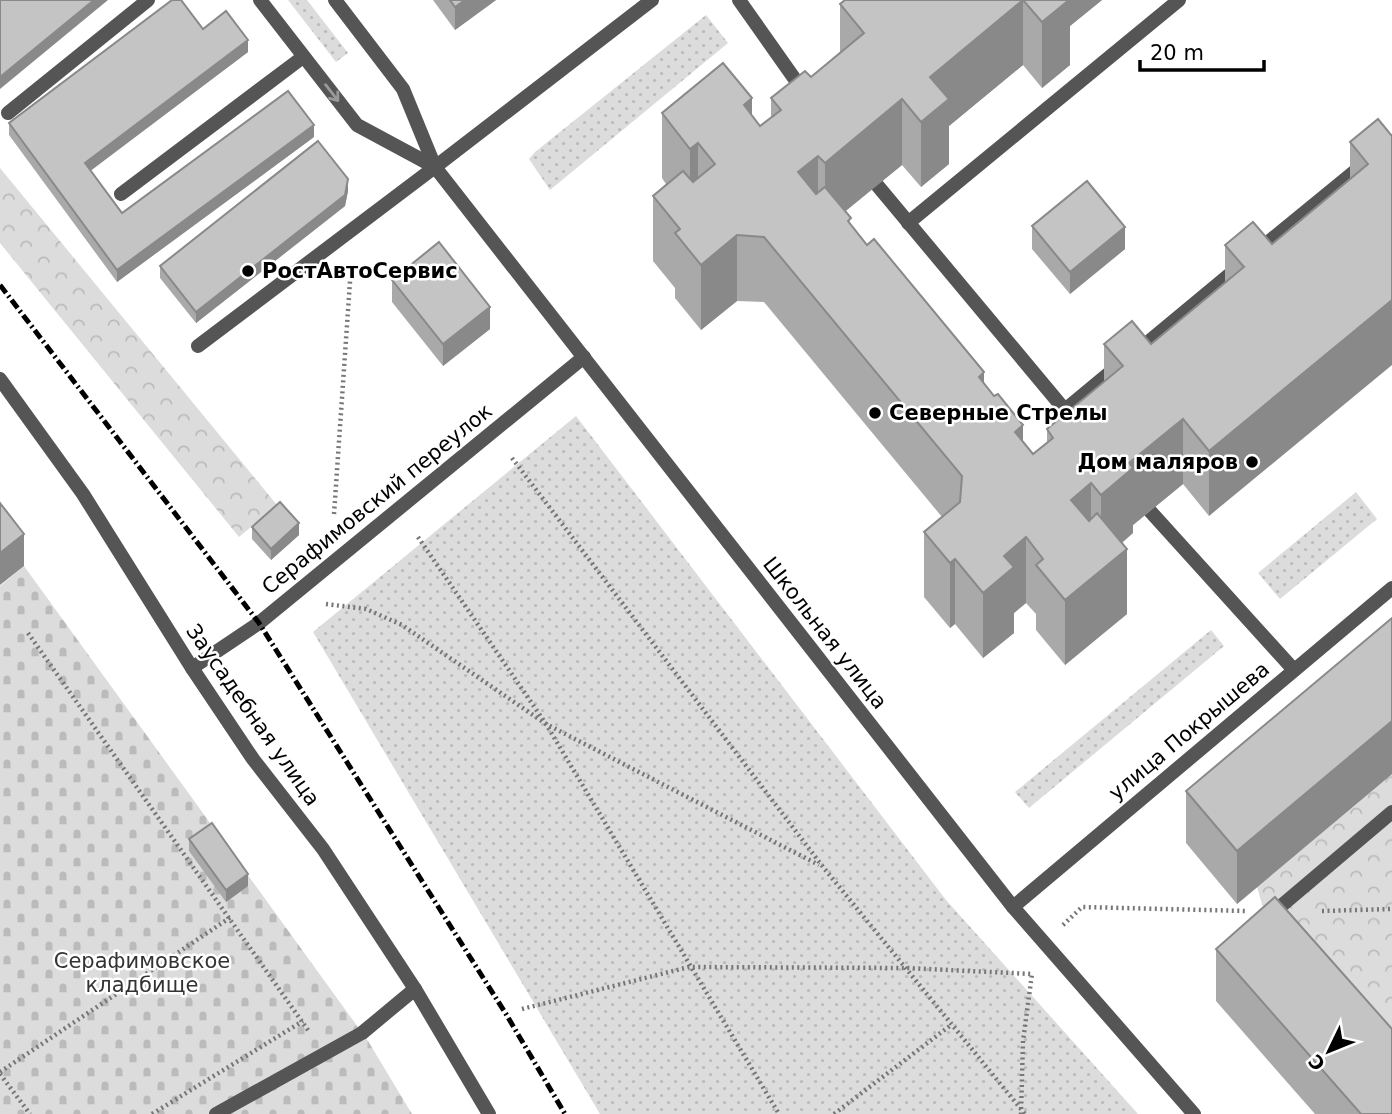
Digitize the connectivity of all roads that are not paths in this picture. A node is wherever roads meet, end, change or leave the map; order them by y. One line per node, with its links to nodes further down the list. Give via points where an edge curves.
1 (148, 0): 9 (street)
2 (260, 0): 7 (street, Школьная улица)
3 (335, 0): 11 (street, Школьная улица, via 403,89)
4 (652, 0): 11 (street)
5 (739, 0): 8 (street)
6 (1179, 0): 14 (street)
7 (303, 57): 11 (street, Школьная улица, one-way to 11, via 357,125); 13 (street)
8 (816, 109)
9 (8, 113)
10 (1392, 141): 18 (street)
11 (435, 167): 15 (street); 16 (street, Школьная улица)
12 (877, 185): 14 (street)
13 (121, 194)
14 (908, 223): 18 (street)
15 (198, 346)
16 (584, 357): 22 (street, Серафимовский переулок, via 259,623); 25 (street, Школьная улица)
17 (1, 384): 22 (street, Заусадебная улица, via 83,494)
18 (1065, 410): 19 (street)
19 (1082, 431)
20 (1150, 511): 23 (street)
21 (1392, 588): 23 (street, улица Покрышева)
22 (192, 668): 27 (street, Заусадебная улица, via 253,759 323,849)
23 (1294, 670): 25 (street, улица Покрышева)
24 (1392, 812): 26 (street, via 1274,912)
25 (1013, 907): 30 (street, Школьная улица)
26 (1292, 933)
27 (415, 989): 28 (street, via 362,1033); 29 (street, Заусадебная улица)
28 (216, 1114)
29 (489, 1114)
30 (1194, 1114)

